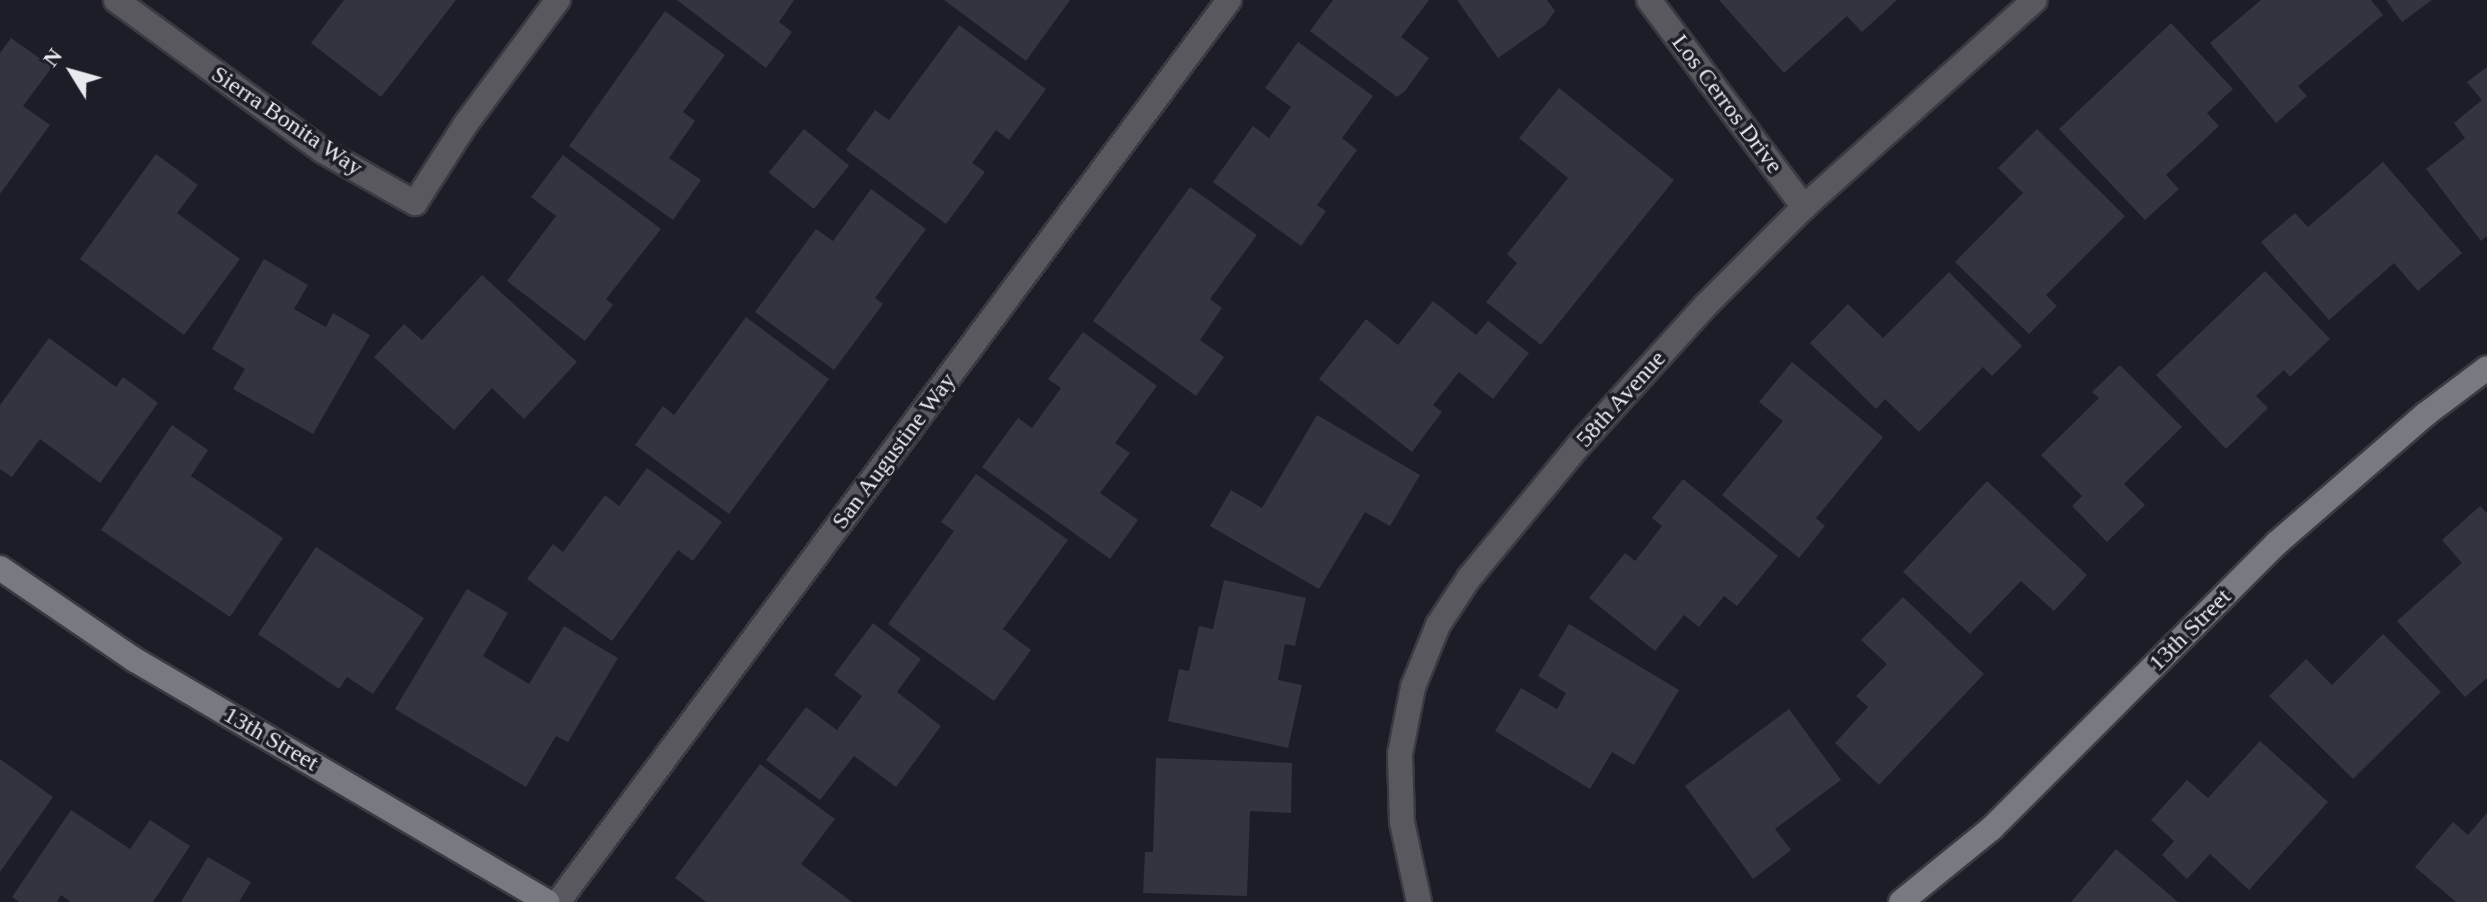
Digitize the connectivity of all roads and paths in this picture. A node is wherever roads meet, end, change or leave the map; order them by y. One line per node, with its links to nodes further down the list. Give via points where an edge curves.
1 (116, 0): 2 (street, Sierra Bonita Way, via 323,151 415,203 465,125)
2 (558, 0)
3 (1229, 0): 10 (street, San Augustine Way)
4 (1649, 0): 6 (street, Los Cerros Drive)
5 (2035, 0): 6 (street, 58th Avenue)
6 (1804, 207): 11 (street, 58th Avenue, via 1579,445 1469,578 1438,625 1413,687 1400,754 1402,822)
7 (2487, 368): 12 (street, 13th Street, via 2277,543 1992,828)
8 (0, 568): 9 (street, 13th Street, via 135,660)
9 (547, 902)
10 (558, 902)
11 (1419, 902)
12 (1901, 902)

